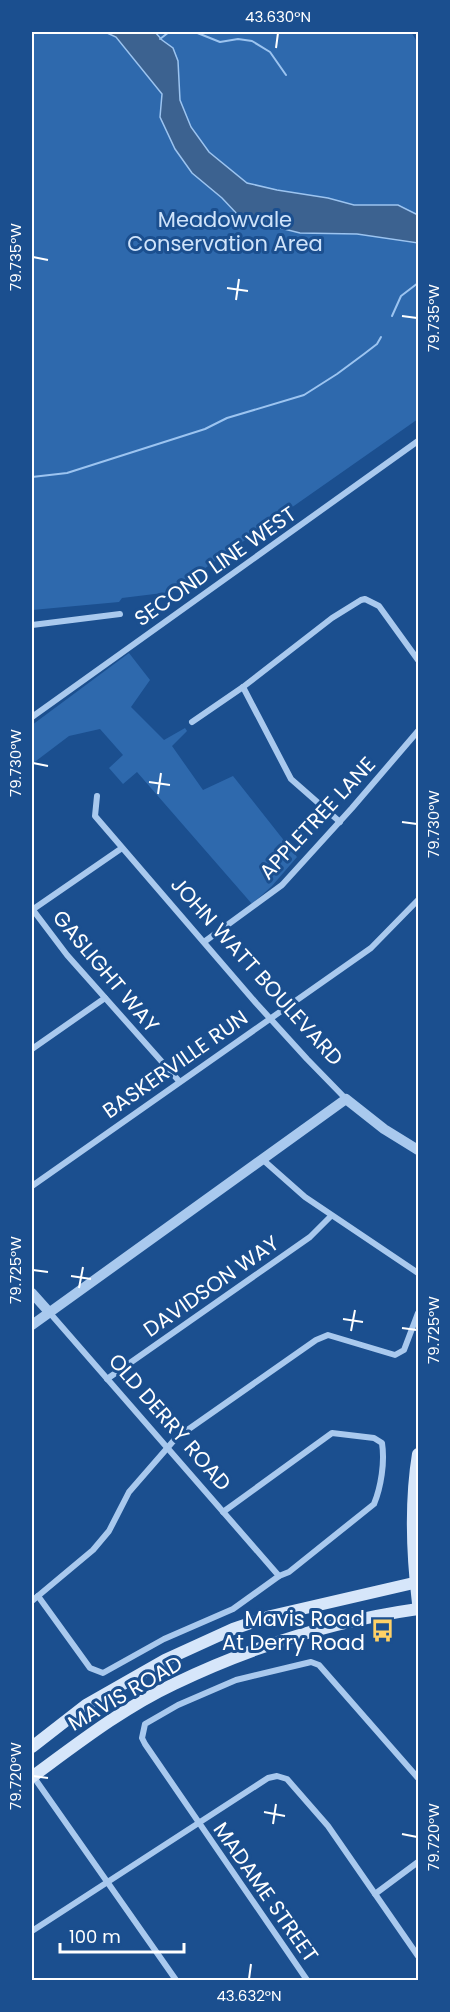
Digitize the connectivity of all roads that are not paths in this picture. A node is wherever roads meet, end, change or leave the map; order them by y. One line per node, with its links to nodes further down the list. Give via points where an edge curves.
1 (418, 441): 6 (street, SECOND LINE WEST)
2 (120, 614): 3 (street)
3 (32, 625)
4 (418, 660): 5 (street, via 379,606 365,599 332,618)
5 (243, 687): 7 (street); 10 (street, via 291,778)
6 (32, 717)
7 (192, 722)
8 (418, 731): 10 (street, APPLETREE LANE)
9 (97, 796): 11 (street, JOHN WATT BOULEVARD, via 95,816)
10 (340, 822): 14 (street, APPLETREE LANE, via 282,885)
11 (122, 848): 13 (street); 14 (street, JOHN WATT BOULEVARD)
12 (418, 900): 16 (street, BASKERVILLE RUN, via 371,948)
13 (32, 910): 15 (street, GASLIGHT WAY)
14 (204, 942): 16 (street, JOHN WATT BOULEVARD)
15 (105, 998): 17 (street); 18 (street, GASLIGHT WAY)
16 (270, 1018): 18 (street, BASKERVILLE RUN); 19 (street, JOHN WATT BOULEVARD)
17 (32, 1049)
18 (180, 1081): 22 (street, BASKERVILLE RUN)
19 (346, 1099): 20 (street, JOHN WATT BOULEVARD); 21 (street)
20 (418, 1150)
21 (262, 1158): 23 (street); 26 (street)
22 (32, 1186)
23 (331, 1216): 24 (street); 29 (street, DAVIDSON WAY, via 310,1237)
24 (418, 1272)
25 (32, 1293): 26 (street, OLD DERRY ROAD)
26 (49, 1312): 28 (street); 29 (street, OLD DERRY ROAD)
27 (418, 1313): 30 (street, via 404,1350 395,1355 328,1335 176,1438)
28 (32, 1325)
29 (107, 1380): 30 (street, OLD DERRY ROAD)
30 (168, 1448): 32 (street, OLD DERRY ROAD); 35 (street, via 129,1492 109,1531 93,1550)
31 (418, 1454): 34 (main road, via 413,1534)
32 (223, 1512): 33 (street, OLD DERRY ROAD); 33 (street, via 332,1433 374,1438 382,1443 374,1504)
33 (279, 1576): 35 (street, via 233,1609 164,1639 103,1673 90,1668)
34 (417, 1582): 37 (main road); 39 (main road, MAVIS ROAD, via 271,1616 233,1629 165,1660 86,1705)
35 (38, 1596): 36 (street)
36 (32, 1601)
37 (418, 1603)
38 (418, 1609): 40 (main road, MAVIS ROAD, via 276,1642 173,1684 96,1730)
39 (32, 1747)
40 (32, 1775): 44 (street)
41 (418, 1778): 42 (street, MADAME STREET, via 319,1665 307,1662 236,1680 178,1705 146,1724 142,1738 145,1744)
42 (198, 1823): 44 (street); 45 (street, via 268,1778 287,1779 328,1827); 49 (street, MADAME STREET)
43 (418, 1862): 45 (street)
44 (107, 1881): 46 (street); 48 (street)
45 (375, 1894): 47 (street)
46 (32, 1931)
47 (418, 1956)
48 (176, 1980)
49 (307, 1980)

